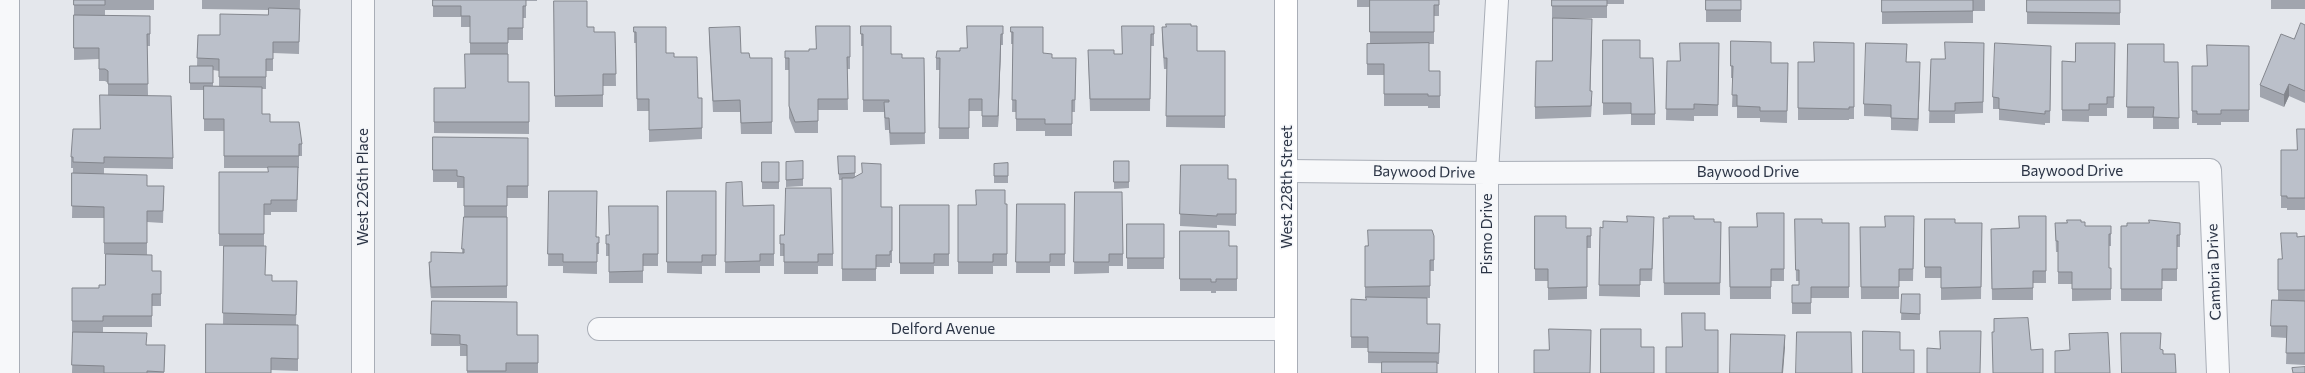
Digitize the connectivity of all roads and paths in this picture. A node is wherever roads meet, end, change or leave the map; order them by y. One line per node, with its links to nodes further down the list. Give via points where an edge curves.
1 (8, 0): 10 (street)
2 (363, 0): 11 (street, West 226th Place)
3 (1286, 0): 6 (street, West 228th Street)
4 (1497, 0): 7 (street, Pismo Drive)
5 (2210, 170): 7 (street, Baywood Drive); 14 (street, Cambria Drive)
6 (1287, 171): 7 (street, Baywood Drive); 9 (street, West 228th Street)
7 (1487, 173): 13 (street, Pismo Drive)
8 (599, 329): 9 (street, Delford Avenue)
9 (1286, 329): 12 (street, West 228th Street)
10 (8, 373)
11 (363, 373)
12 (1286, 373)
13 (1487, 373)
14 (2218, 373)

